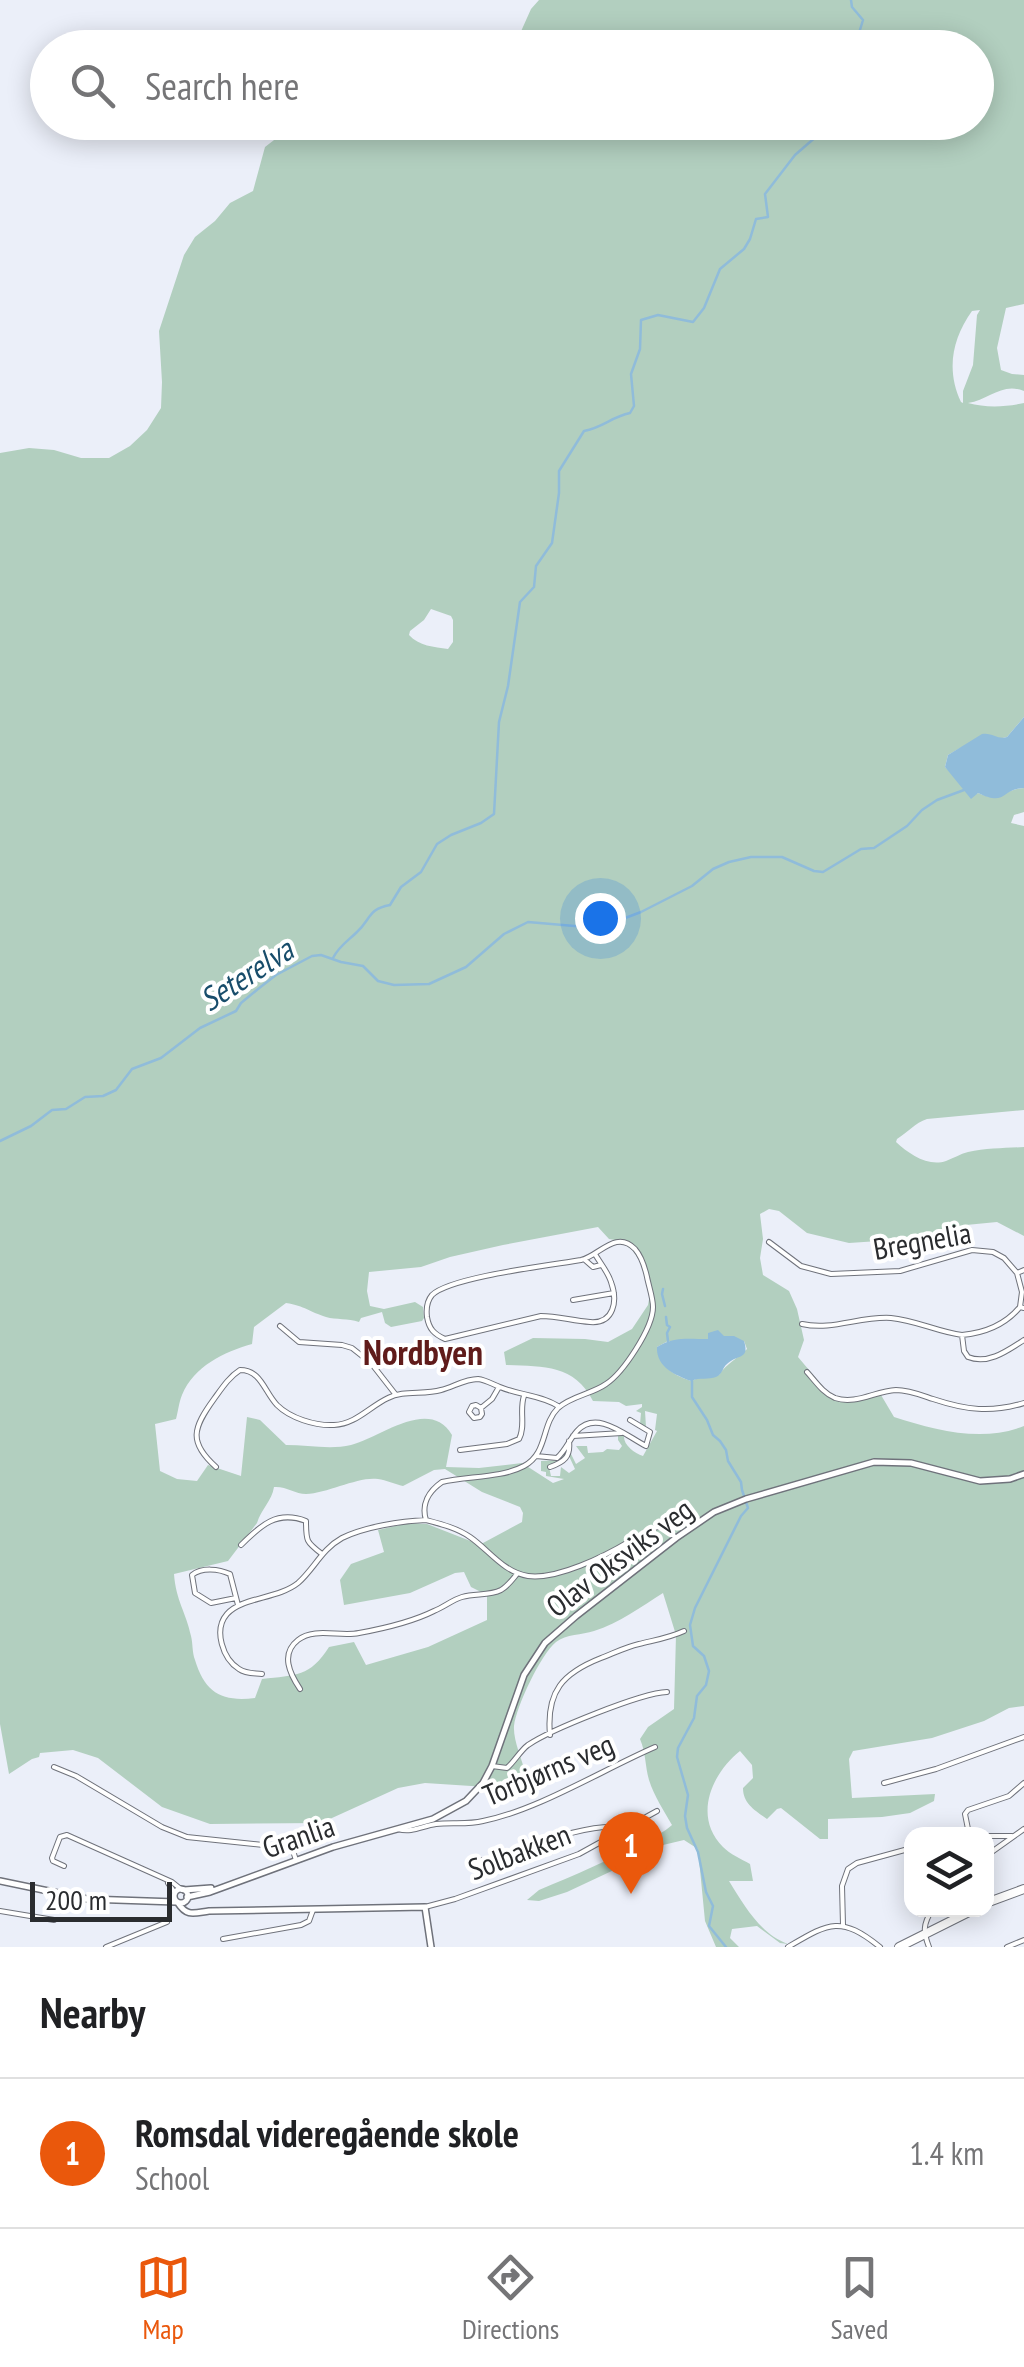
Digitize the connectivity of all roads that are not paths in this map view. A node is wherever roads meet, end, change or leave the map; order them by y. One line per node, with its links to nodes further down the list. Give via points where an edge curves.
1 (769, 1242): 5 (street, Bregnelia, via 801,1266 831,1274 900,1271 972,1250 1004,1258)
2 (595, 1254): 3 (street); 4 (street); 18 (street, via 619,1242 636,1250 653,1312 618,1374)
3 (584, 1259): 4 (street); 6 (street, via 440,1290 427,1305 432,1332 444,1340 542,1316 593,1323 608,1318)
4 (601, 1265): 6 (street)
5 (1021, 1272): 8 (street)
6 (614, 1293): 7 (street)
7 (574, 1300)
8 (1022, 1308): 11 (street)
9 (802, 1324): 11 (street, via 890,1318)
10 (280, 1326): 15 (street, via 299,1342 352,1348)
11 (962, 1335): 12 (street, via 964,1351 975,1360)
12 (1024, 1340)
13 (807, 1372): 17 (street, via 822,1390 846,1400 898,1390 978,1410)
14 (499, 1387): 15 (street, via 473,1380); 16 (street); 19 (street)
15 (396, 1395): 25 (street, via 356,1419 326,1425 284,1411 256,1375 240,1370 196,1429 198,1447)
16 (524, 1396): 18 (street); 23 (street, via 519,1439)
17 (1024, 1403)
18 (560, 1407): 24 (street)
19 (481, 1408)
20 (630, 1420): 21 (street, via 650,1432 646,1446)
21 (622, 1433): 22 (street); 22 (street, via 591,1422)
22 (571, 1438): 24 (street, via 557,1458); 26 (street, via 567,1458)
23 (460, 1450)
24 (536, 1456): 28 (street, via 518,1469 442,1482 426,1500)
25 (216, 1467)
26 (550, 1467)
27 (1024, 1474): 29 (street, Olav Oksviks veg, via 980,1481 911,1463 874,1462 729,1505)
28 (426, 1520): 31 (street, via 349,1535); 32 (street, via 471,1537)
29 (676, 1538): 32 (street, via 654,1526 562,1573); 42 (street, Olav Oksviks veg, via 539,1650)
30 (241, 1545): 31 (street, via 270,1520 298,1518 306,1522 309,1545)
31 (322, 1554): 34 (street, via 292,1587)
32 (518, 1574): 37 (street, via 505,1588 466,1595 433,1612 365,1632 300,1639 288,1659)
33 (236, 1598): 33 (street, via 212,1603 195,1594 194,1573 230,1574); 34 (street)
34 (238, 1606): 36 (street, via 220,1625 224,1652 236,1668)
35 (684, 1631): 39 (street, via 570,1672 552,1703)
36 (262, 1674)
37 (300, 1690)
38 (667, 1692): 39 (street)
39 (550, 1735): 42 (street, via 525,1747 507,1768)
40 (1024, 1737): 44 (street)
41 (655, 1747): 49 (street, Torbjørns veg, via 493,1819)
42 (492, 1766): 49 (street, Olav Oksviks veg, via 462,1805)
43 (54, 1767): 55 (street, via 187,1837 282,1847)
44 (884, 1783)
45 (1024, 1783): 47 (street, via 1009,1796 968,1810)
46 (657, 1810): 48 (street, Solbakken)
47 (968, 1827)
48 (625, 1828): 56 (street, Solbakken, via 574,1832); 62 (street, Solbakken, via 549,1866)
49 (398, 1829): 55 (street, Granlia)
50 (1024, 1829): 52 (street)
51 (994, 1836): 52 (street)
52 (1012, 1836): 54 (street)
53 (904, 1850): 69 (street, via 848,1869)
54 (994, 1850)
55 (296, 1860): 60 (street, Granlia)
56 (482, 1860)
57 (64, 1866): 60 (street, via 52,1858 60,1836 67,1835 177,1884)
58 (0, 1881): 60 (street, Granlia, via 87,1900)
59 (1024, 1890): 61 (main road)
60 (180, 1896): 63 (street, Solbakken, via 202,1912)
61 (994, 1900)
62 (425, 1906): 63 (street, Solbakken); 74 (street)
63 (312, 1910): 71 (street, Solbakken, via 301,1925)
64 (0, 1911): 67 (street)
65 (927, 1917): 70 (street)
66 (959, 1917): 70 (main road)
67 (54, 1920)
68 (167, 1922): 73 (street)
69 (843, 1925): 75 (street); 76 (street)
70 (924, 1934): 77 (main road); 78 (street)
71 (223, 1938)
72 (1024, 1940): 79 (street)
73 (106, 1947)
74 (431, 1947)
75 (788, 1947)
76 (880, 1947)
77 (898, 1947)
78 (929, 1947)
79 (1007, 1947)

